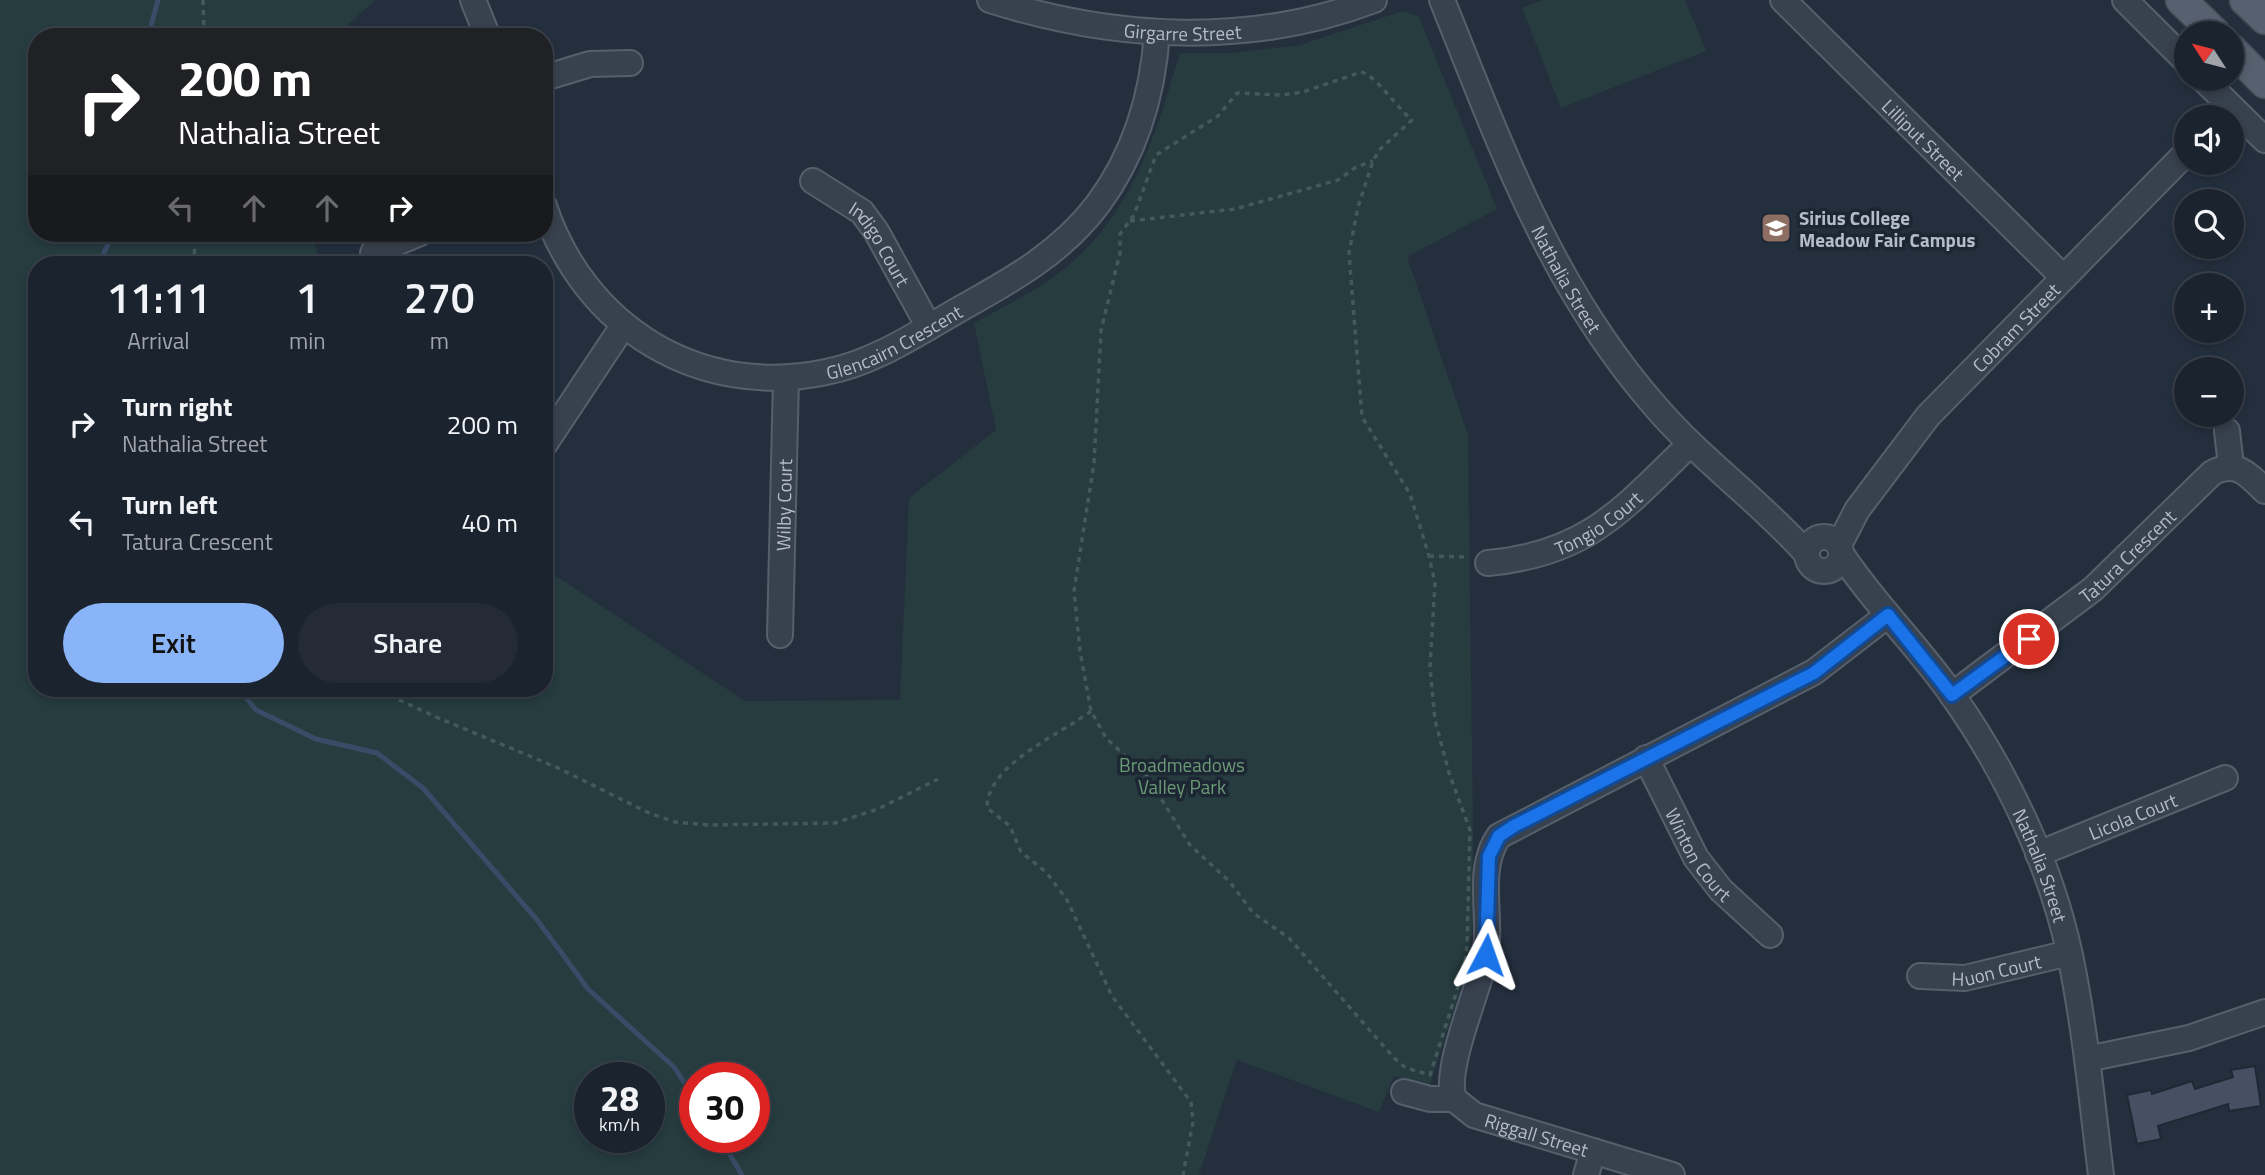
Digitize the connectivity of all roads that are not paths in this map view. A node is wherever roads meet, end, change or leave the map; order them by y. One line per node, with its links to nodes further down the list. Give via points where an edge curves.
1 (473, 0): 12 (street)
2 (1374, 0): 9 (street, Girgarre Street)
3 (1442, 0): 32 (street, Nathalia Street, via 1517,185 1562,277 1624,368)
4 (1783, 0): 26 (street, Lilliput Street)
5 (2125, 0): 14 (street)
6 (2181, 0): 11 (main road)
7 (2245, 0): 10 (main road)
8 (1001, 2): 13 (street, Girgarre Street, via 1086,23)
9 (1339, 6): 13 (street, Girgarre Street, via 1299,23 1256,30)
10 (2265, 19)
11 (2203, 21)
12 (484, 28)
13 (1157, 32): 28 (street, Glencairn Crescent, via 1137,135 1098,204 1058,248 1033,267)
14 (2174, 49)
15 (2244, 62): 18 (main road)
16 (630, 63): 17 (street, via 590,64)
17 (553, 75)
18 (2265, 83)
19 (2244, 125): 20 (street)
20 (2265, 140)
21 (2174, 165): 26 (street, Cobram Street)
22 (813, 181): 28 (street, Indigo Court, via 862,212)
23 (553, 227): 27 (street, Glencairn Crescent, via 581,281)
24 (399, 242): 25 (street)
25 (373, 253)
26 (2063, 277): 35 (street, Cobram Street, via 1928,416)
27 (624, 326): 29 (street, Glencairn Crescent, via 662,350 698,365 750,377); 31 (street)
28 (929, 327): 29 (street, Glencairn Crescent, via 854,364)
29 (786, 378): 38 (street, Wilby Court)
30 (2227, 430): 33 (street)
31 (553, 432)
32 (1689, 445): 35 (street, Nathalia Street, via 1764,512); 36 (street, Tongio Court, via 1598,529 1532,558)
33 (2231, 466): 34 (street); 39 (street, Tatura Crescent, via 2202,480 2085,597)
34 (2265, 491)
35 (1827, 550): 37 (street, Nathalia Street)
36 (1478, 560)
37 (1881, 607): 39 (street, Nathalia Street); 40 (street, via 1814,673)
38 (780, 635)
39 (1952, 695): 42 (street, Nathalia Street, via 2005,781)
40 (1646, 758): 43 (street, Winton Court, via 1696,858 1721,890); 49 (street, via 1514,826 1492,847 1486,955 1453,1068)
41 (2225, 778): 42 (street, Licola Court)
42 (2038, 854): 44 (street, Nathalia Street)
43 (1770, 935)
44 (2069, 953): 45 (street, Huon Court, via 1965,978); 47 (street, Nathalia Street)
45 (1920, 976)
46 (2265, 1012): 47 (street, via 2189,1038)
47 (2087, 1059): 53 (street, Nathalia Street)
48 (1404, 1091): 49 (street, Riggall Street, via 1430,1099)
49 (1454, 1099): 50 (street, Riggall Street, via 1475,1115)
50 (1593, 1151): 51 (street); 52 (street, Riggall Street)
51 (1586, 1175)
52 (1672, 1175)
53 (2101, 1175)

